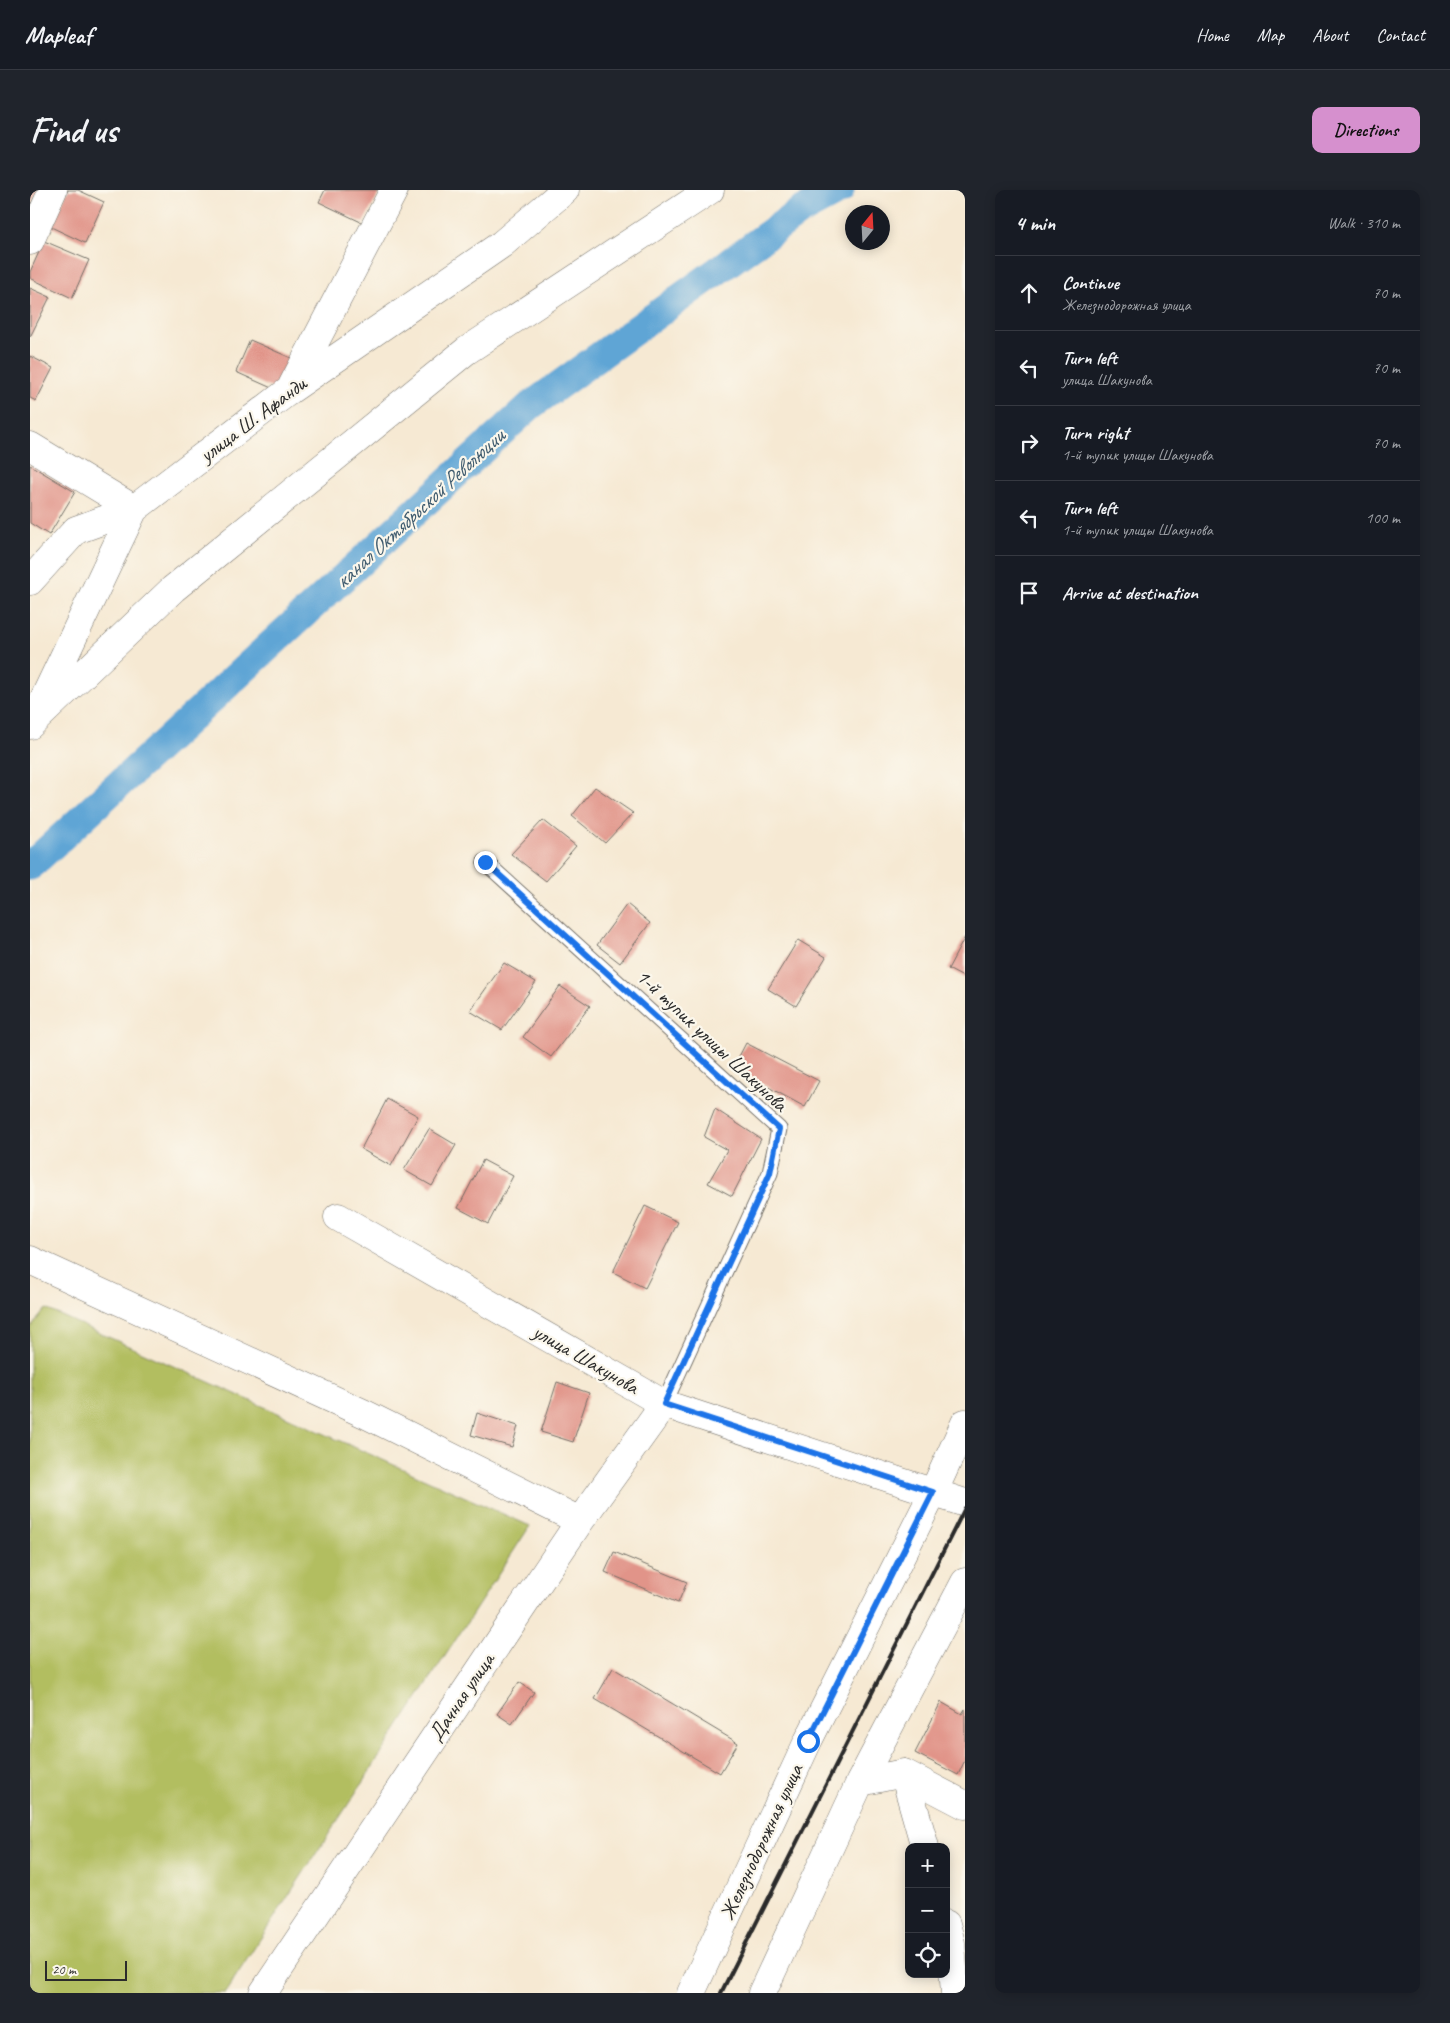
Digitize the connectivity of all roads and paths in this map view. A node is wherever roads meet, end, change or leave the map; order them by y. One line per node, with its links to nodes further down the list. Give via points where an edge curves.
1 (54, 190): 5 (street)
2 (394, 190): 6 (street)
3 (564, 190): 6 (street, улица Ш. Афанди, via 502,244)
4 (710, 190): 10 (street, via 466,351 173,589)
5 (30, 241)
6 (290, 390): 8 (street, улица Ш. Афанди)
7 (30, 446): 8 (street)
8 (134, 509): 9 (street, via 76,530); 10 (street, улица Ш. Афанди)
9 (30, 581)
10 (31, 724)
11 (485, 862): 14 (lane, 1-й тупик улицы Шакунова, via 779,1129 770,1173)
12 (338, 1217): 14 (street, улица Шакунова)
13 (30, 1260): 18 (street, via 365,1414)
14 (664, 1404): 16 (street, улица Шакунова); 18 (street, Дачная улица)
15 (965, 1423): 16 (street, Железнодорожная улица)
16 (933, 1492): 17 (street, улица Шакунова); 26 (street, Железнодорожная улица, via 808,1741)
17 (965, 1503)
18 (580, 1521): 25 (street, Дачная улица)
19 (965, 1582): 21 (street)
20 (904, 1773): 21 (street); 22 (street); 23 (street)
21 (860, 1782): 27 (street)
22 (965, 1805)
23 (923, 1843)
24 (949, 1933): 28 (street)
25 (263, 1993)
26 (691, 1993)
27 (762, 1993)
28 (955, 1993)

